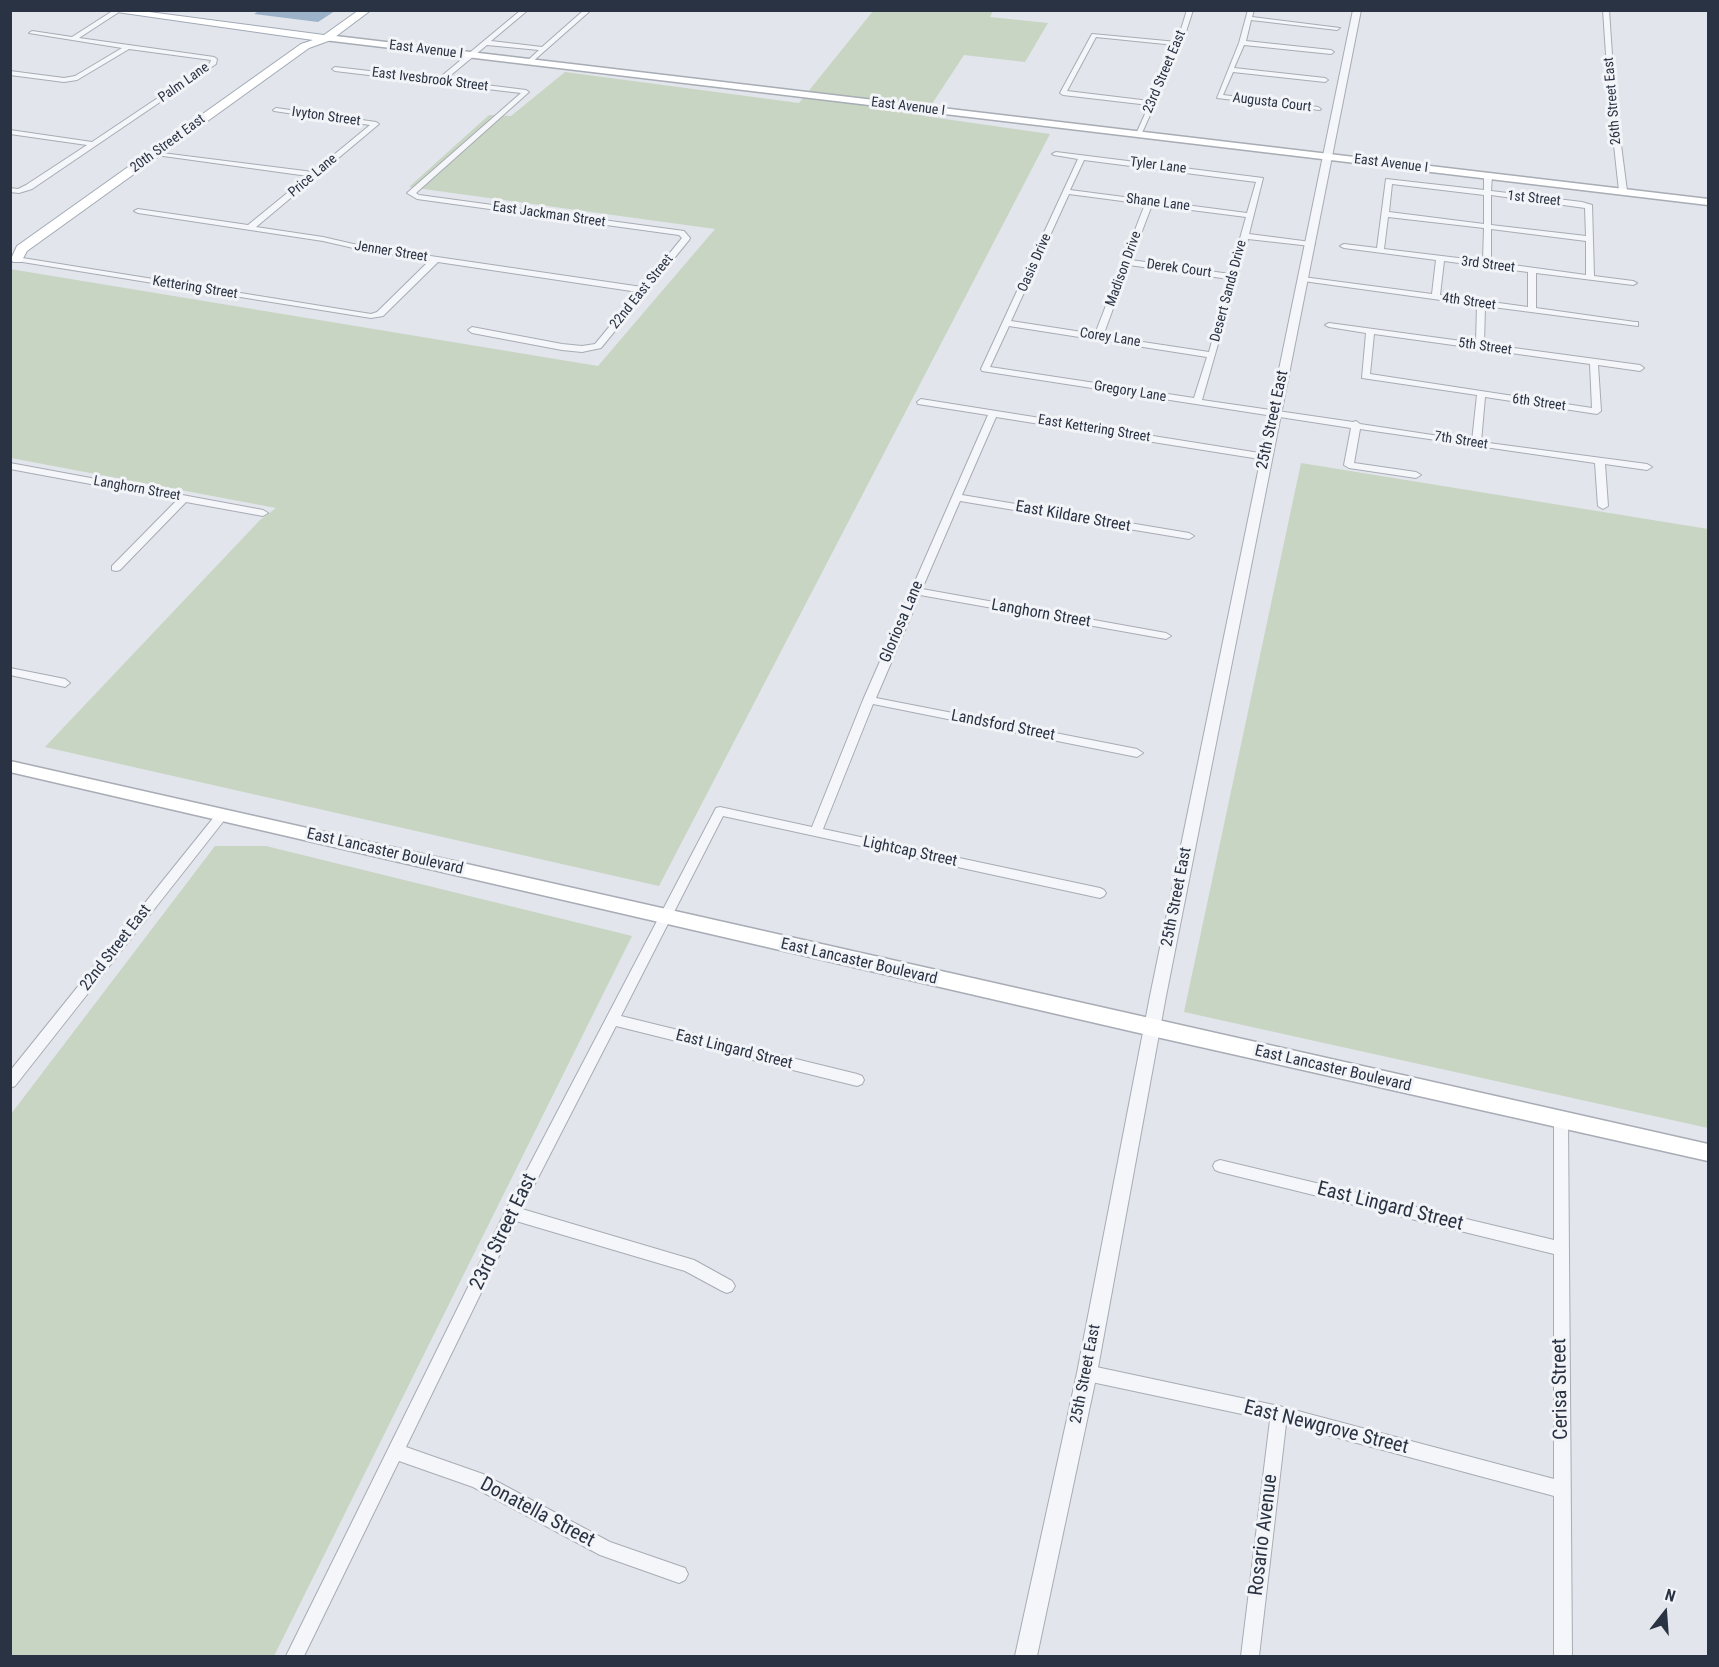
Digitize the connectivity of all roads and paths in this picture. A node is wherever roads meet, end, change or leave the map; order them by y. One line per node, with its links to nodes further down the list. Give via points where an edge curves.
1 (366, 10): 13 (main road, 20th Street East)
2 (525, 10): 14 (street)
3 (588, 10): 18 (street)
4 (1190, 10): 16 (street, 23rd Street East)
5 (1251, 10): 9 (street)
6 (1357, 10): 37 (street, 25th Street East)
7 (1606, 10): 44 (street, 26th Street East)
8 (115, 11): 12 (street); 13 (main road, East Avenue I)
9 (1249, 18): 10 (street); 15 (street)
10 (1337, 28)
11 (32, 33): 12 (street, Palm Lane)
12 (74, 38): 17 (street, Palm Lane)
13 (327, 38): 20 (main road, East Avenue I); 34 (main road, 20th Street East, via 305,46); 36 (main road, 20th Street East, via 322,47)
14 (488, 43): 18 (street); 20 (street)
15 (1242, 43): 19 (street); 23 (street)
16 (1179, 44): 27 (street, 23rd Street East); 27 (street, via 1094,35 1063,93)
17 (129, 46): 24 (street, via 77,78); 33 (street, Palm Lane, via 214,59 213,64)
18 (544, 49): 21 (street)
19 (1331, 52)
20 (472, 55): 21 (main road, East Avenue I); 26 (street)
21 (529, 62): 32 (main road, East Avenue I)
22 (335, 69): 26 (street, East Ivesbrook Street)
23 (1231, 70): 25 (street); 28 (street, Augusta Court, via 1219,97)
24 (10, 73)
25 (1325, 80)
26 (440, 81): 45 (street, East Ivesbrook Street, via 526,92)
27 (1151, 103): 32 (street, 23rd Street East)
28 (1318, 109)
29 (276, 110): 30 (street, Ivyton Street)
30 (376, 124): 39 (street, Price Lane)
31 (10, 132): 33 (street)
32 (1139, 134): 37 (main road, East Avenue I)
33 (93, 144): 42 (street, Palm Lane, via 28,187)
34 (156, 153): 36 (street); 64 (main road, 20th Street East, via 21,249)
35 (1056, 154): 38 (street, Tyler Lane)
36 (173, 155): 39 (street); 49 (main road, 20th Street East)
37 (1327, 156): 40 (main road, East Avenue I); 58 (street, 25th Street East)
38 (1082, 157): 41 (street, Tyler Lane); 43 (street, Oasis Drive)
39 (316, 175): 53 (street, Price Lane)
40 (1488, 176): 44 (main road, East Avenue I); 46 (street)
41 (1260, 180): 52 (street, Desert Sands Drive)
42 (10, 190)
43 (1067, 192): 47 (street, Shane Lane); 76 (street, Oasis Drive)
44 (1623, 192): 48 (main road, East Avenue I)
45 (411, 193): 56 (street, East Jackman Street, via 417,197 681,233)
46 (1487, 194): 51 (street, 1st Street, via 1389,181); 54 (street); 57 (street, 1st Street, via 1589,207)
47 (1149, 202): 52 (street, Shane Lane); 65 (street, Madison Drive)
48 (1708, 202)
49 (106, 204)
50 (138, 211): 53 (street, Jenner Street)
51 (1385, 214): 54 (street); 60 (street)
52 (1249, 215): 55 (street, Desert Sands Drive)
53 (250, 228): 62 (street, Jenner Street)
54 (1487, 228): 57 (street); 66 (street)
55 (1245, 233): 58 (street); 68 (street, Desert Sands Drive)
56 (686, 238): 72 (street, 22nd East Street)
57 (1590, 240): 69 (street)
58 (1311, 242): 70 (street, 25th Street East)
59 (1344, 246): 60 (street, 3rd Street)
60 (1380, 251): 63 (street, 3rd Street)
61 (39, 252): 64 (main road)
62 (436, 259): 64 (street, Kettering Street, via 380,314 371,316); 72 (street, Jenner Street)
63 (1440, 259): 66 (street, 3rd Street); 73 (street)
64 (13, 260)
65 (1126, 262): 68 (street, Derek Court); 81 (street, Madison Drive)
66 (1486, 265): 67 (street, 3rd Street)
67 (1532, 270): 69 (street, 3rd Street); 75 (street)
68 (1233, 276): 83 (street, Desert Sands Drive)
69 (1590, 278): 71 (street, 3rd Street)
70 (1303, 279): 73 (street, 4th Street); 91 (street, 25th Street East)
71 (1633, 283)
72 (645, 290): 79 (street, 22nd East Street, via 598,346 562,347)
73 (1436, 298): 74 (street, 4th Street)
74 (1481, 304): 75 (street, 4th Street); 82 (street)
75 (1532, 311): 77 (street, 4th Street)
76 (1008, 323): 81 (street, Corey Lane); 86 (street, Oasis Drive)
77 (1635, 324)
78 (1329, 325): 80 (street, 5th Street)
79 (472, 330)
80 (1370, 331): 82 (street, 5th Street); 87 (street, 6th Street, via 1365,376)
81 (1099, 336): 83 (street, Corey Lane)
82 (1480, 347): 84 (street, 5th Street)
83 (1212, 354): 89 (street, Desert Sands Drive)
84 (1594, 363): 85 (street, 5th Street); 87 (street, 6th Street, via 1597,411)
85 (1640, 368)
86 (985, 369): 89 (street, Gregory Lane)
87 (1481, 395): 93 (street)
88 (921, 402): 90 (street, East Kettering Street)
89 (1197, 402): 91 (street, Gregory Lane)
90 (993, 413): 94 (street, East Kettering Street); 99 (street, Gloriosa Lane)
91 (1274, 414): 92 (street, 7th Street); 94 (street, 25th Street East)
92 (1356, 424): 93 (street, 7th Street); 98 (street, via 1349,465)
93 (1476, 444): 95 (street, 7th Street)
94 (1266, 457): 118 (street, 25th Street East)
95 (1600, 461): 97 (street, 7th Street); 101 (street)
96 (10, 466): 100 (street, Langhorn Street)
97 (1647, 467)
98 (1416, 475)
99 (956, 497): 103 (street, East Kildare Street); 105 (street, Gloriosa Lane)
100 (184, 498): 102 (street, Langhorn Street); 104 (street)
101 (1604, 506)
102 (264, 513)
103 (1189, 536)
104 (116, 568)
105 (916, 591): 106 (street, Langhorn Street); 109 (street, Gloriosa Lane)
106 (1166, 636)
107 (10, 671): 108 (street)
108 (65, 683)
109 (869, 700): 110 (street, Landsford Street); 114 (street, Gloriosa Lane)
110 (1137, 753)
111 (10, 766): 113 (main road, East Lancaster Boulevard)
112 (720, 811): 114 (street, Lightcap Street); 116 (street, 23rd Street East)
113 (222, 815): 116 (main road, East Lancaster Boulevard); 120 (street, 22nd Street East)
114 (816, 832): 115 (street, Lightcap Street)
115 (1100, 892)
116 (664, 917): 117 (street, 23rd Street East); 118 (main road, East Lancaster Boulevard)
117 (611, 1020): 119 (street, East Lingard Street); 124 (street, 23rd Street East)
118 (1152, 1028): 121 (main road, East Lancaster Boulevard); 127 (street, 25th Street East)
119 (857, 1080)
120 (10, 1082)
121 (1561, 1121): 122 (main road, East Lancaster Boulevard); 125 (street, Cerisa Street)
122 (1708, 1153)
123 (1221, 1166): 125 (street, East Lingard Street)
124 (512, 1213): 126 (street, via 689,1265); 129 (street, 23rd Street East)
125 (1559, 1248): 130 (street, Cerisa Street)
126 (727, 1286)
127 (1087, 1373): 128 (street, East Newgrove Street); 133 (street, 25th Street East)
128 (1279, 1414): 130 (street, East Newgrove Street); 134 (street, Rosario Avenue)
129 (396, 1452): 131 (street, Donatella Street, via 477,1480 606,1549); 132 (street, 23rd Street East)
130 (1562, 1490): 135 (street, Cerisa Street)
131 (679, 1574)
132 (295, 1656)
133 (1026, 1656)
134 (1250, 1656)
135 (1563, 1656)

